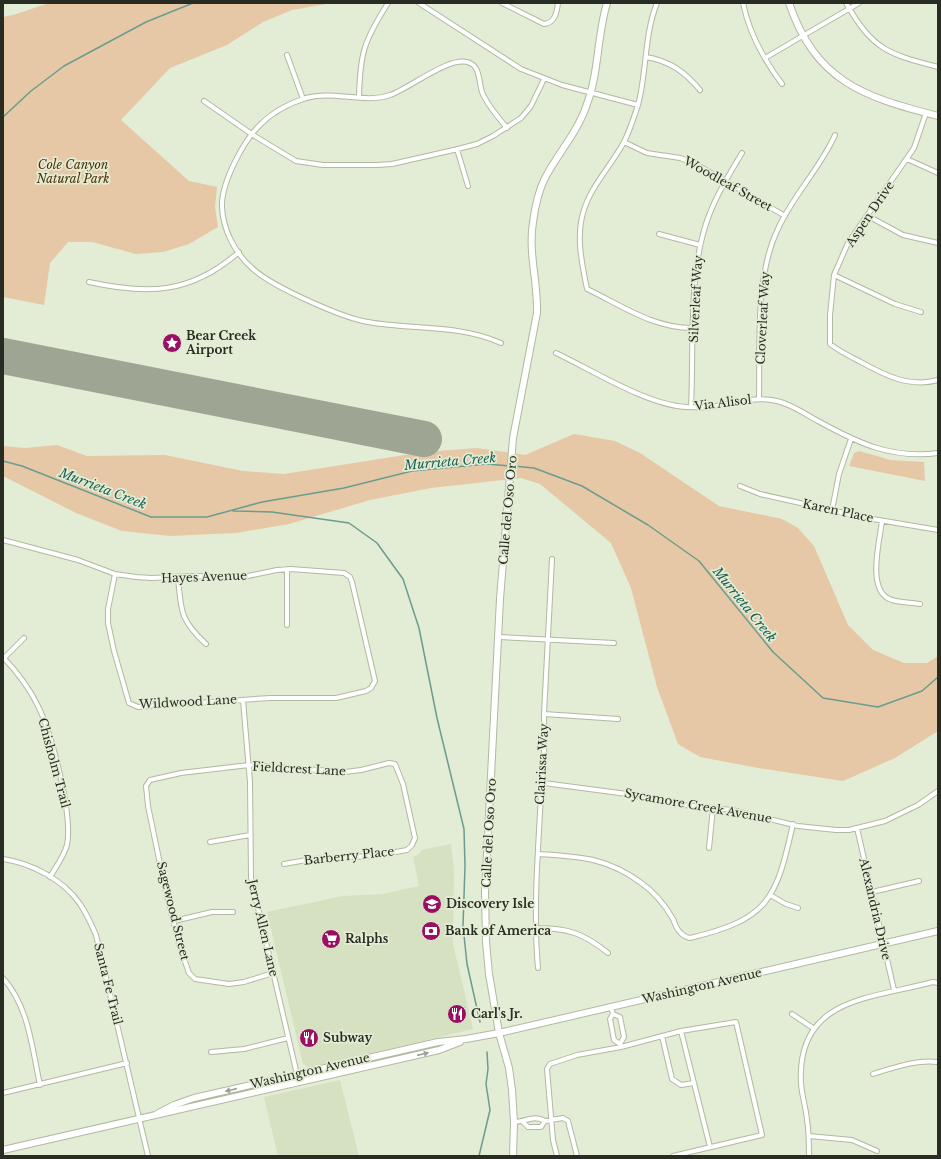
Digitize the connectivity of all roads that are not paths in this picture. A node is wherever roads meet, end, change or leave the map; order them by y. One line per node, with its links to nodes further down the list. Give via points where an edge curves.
1 (388, 3): 21 (street, via 365,41 361,56)
2 (419, 3): 17 (street, via 521,69)
3 (502, 3): 4 (street, via 536,22 549,24 554,19)
4 (558, 3)
5 (607, 3): 20 (main road, Calle del Oso Oro)
6 (657, 3): 14 (street)
7 (743, 3): 15 (street, via 751,31)
8 (789, 3): 12 (main road)
9 (846, 3): 11 (street)
10 (859, 3): 11 (street)
11 (850, 8): 12 (street); 16 (street, via 868,36 887,52)
12 (803, 36): 15 (street); 25 (main road, via 828,67 851,86 883,101)
13 (287, 55): 22 (street)
14 (646, 57): 19 (street, via 677,68); 24 (street)
15 (765, 58): 18 (street)
16 (938, 67)
17 (544, 79): 20 (street); 27 (street, via 531,106 521,118)
18 (782, 84)
19 (700, 90)
20 (591, 93): 24 (street); 65 (main road, Calle del Oso Oro, via 579,122 544,179 535,211 531,250 537,313 513,438)
21 (358, 97): 22 (street, via 326,96); 27 (street, via 390,96 454,63 469,62 475,66 483,94)
22 (303, 100): 28 (street, via 277,110)
23 (204, 101): 28 (street)
24 (638, 105): 30 (street)
25 (926, 113): 26 (main road); 33 (street, Aspen Drive, via 920,135)
26 (938, 116)
27 (507, 128): 31 (street, via 477,144)
28 (253, 135): 31 (street, via 296,161 307,164 392,164); 42 (street, via 230,172 224,189 222,206 225,226 233,246)
29 (835, 135): 37 (street, Cloverleaf Way, via 827,153)
30 (624, 142): 35 (street, Woodleaf Street, via 647,153 687,160); 46 (street, via 592,192 582,214 580,240 587,289 658,324)
31 (457, 149): 36 (street)
32 (742, 153): 35 (street, Silverleaf Way)
33 (907, 159): 34 (street); 38 (street, Aspen Drive)
34 (938, 174)
35 (726, 181): 37 (street, Woodleaf Street); 41 (street, Silverleaf Way, via 707,220)
36 (468, 186)
37 (785, 216): 50 (street, Cloverleaf Way, via 768,255 764,273)
38 (868, 216): 40 (street, via 903,235); 43 (street, Aspen Drive, via 848,243)
39 (659, 234): 41 (street)
40 (938, 243)
41 (700, 245): 46 (street, Silverleaf Way, via 696,268)
42 (239, 252): 44 (street, via 200,279 160,290 132,289); 47 (street, via 252,268 283,287 348,318 442,328 483,335)
43 (834, 275): 45 (street, via 895,304); 49 (street, Aspen Drive, via 830,344 900,381)
44 (89, 282)
45 (921, 312)
46 (694, 328): 51 (street, Silverleaf Way)
47 (500, 343)
48 (556, 353): 51 (street, Via Alisol, via 650,399)
49 (938, 380)
50 (759, 399): 51 (street, Via Alisol, via 710,407); 52 (street, Via Alisol, via 789,405)
51 (691, 407)
52 (852, 440): 53 (street, Via Alisol, via 894,453); 55 (street, via 840,474)
53 (938, 453)
54 (740, 486): 55 (street, Karen Place, via 760,494)
55 (832, 510): 56 (street, Karen Place)
56 (882, 521): 57 (street, Karen Place); 63 (street, via 876,566 881,590 890,599)
57 (938, 530)
58 (3, 540): 61 (street, Hayes Avenue, via 78,560)
59 (552, 560): 67 (street, Clairissa Way)
60 (287, 569): 62 (street, Hayes Avenue, via 243,578); 64 (street); 71 (street, Hayes Avenue, via 332,571 350,577)
61 (115, 574): 62 (street, Hayes Avenue, via 141,578); 72 (street, Wildwood Lane, via 108,623 129,703 138,707)
62 (178, 577): 69 (street, via 179,602 183,617 188,626)
63 (920, 604)
64 (287, 625)
65 (499, 637): 67 (street); 111 (main road, Calle del Oso Oro, via 485,916 489,974)
66 (24, 638): 70 (street)
67 (548, 640): 68 (street); 73 (street, Clairissa Way)
68 (614, 643)
69 (206, 644)
70 (4, 657): 89 (street, Chisholm Trail, via 28,687 47,726 66,803 69,819 66,846)
71 (375, 681): 72 (street, Wildwood Lane, via 366,691 336,698)
72 (243, 700): 75 (street, Jerry Allen Lane)
73 (544, 714): 74 (street); 76 (street, Clairissa Way)
74 (618, 719)
75 (249, 765): 77 (street, Fieldcrest Lane, via 181,773 150,780); 82 (street, Jerry Allen Lane); 84 (street, Fieldcrest Lane, via 345,772 395,764 403,784 415,838)
76 (544, 783): 79 (street, Sycamore Creek Avenue, via 593,788); 86 (street, Clairissa Way)
77 (146, 786): 95 (street, Sagewood Street, via 148,806)
78 (938, 791): 81 (street, Sycamore Creek Avenue, via 885,821)
79 (713, 808): 80 (street, Sycamore Creek Avenue); 85 (street)
80 (793, 824): 81 (street, Sycamore Creek Avenue, via 820,830); 92 (street, via 781,873)
81 (857, 828): 91 (street, Alexandria Drive)
82 (250, 835): 83 (street); 101 (street, Jerry Allen Lane, via 251,878)
83 (210, 842)
84 (412, 845): 88 (street, Barberry Place, via 407,850 373,856 312,859)
85 (709, 848)
86 (538, 854): 92 (street, via 594,859 621,869 642,883 658,899 679,932 690,938 738,924 760,907); 96 (street, Clairissa Way)
87 (3, 859): 89 (street, Santa Fe Trail, via 23,864)
88 (284, 864)
89 (50, 877): 121 (street, Santa Fe Trail, via 79,902 96,935)
90 (919, 881): 91 (street)
91 (872, 892): 98 (street, Alexandria Drive)
92 (770, 895): 93 (street)
93 (798, 908)
94 (233, 912): 95 (street, via 212,912)
95 (174, 921): 101 (street, Sagewood Street, via 189,973 196,978 229,984)
96 (536, 928): 99 (street, via 572,931); 100 (street, Clairissa Way)
97 (938, 931): 98 (main road, Washington Avenue)
98 (882, 944): 104 (street, Alexandria Drive); 105 (main road, Washington Avenue)
99 (608, 953)
100 (538, 968)
101 (273, 973): 114 (street, Jerry Allen Lane)
102 (3, 978): 128 (street, via 12,988 23,1009)
103 (938, 983): 104 (street)
104 (894, 990): 108 (street, via 851,1002 837,1009)
105 (611, 1007): 106 (street); 111 (main road, Washington Avenue)
106 (613, 1014): 110 (street, via 620,1017); 112 (street, via 610,1018)
107 (792, 1014): 108 (street)
108 (813, 1028): 138 (street, via 801,1066 801,1086)
109 (681, 1031): 113 (street); 127 (street); 139 (street, via 736,1022 762,1135)
110 (623, 1032): 112 (street); 116 (street)
111 (499, 1033): 115 (main road, Washington Avenue); 135 (main road, Calle del Oso Oro, via 509,1068)
112 (613, 1034): 116 (street, via 614,1040)
113 (662, 1036): 116 (street); 127 (street, via 672,1079 680,1085)
114 (288, 1038): 118 (street, via 244,1049); 123 (street, Jerry Allen Lane)
115 (466, 1039): 117 (main road, Washington Avenue); 122 (main road, Washington Avenue, one-way to 115, via 439,1050)
116 (621, 1046): 133 (street, via 577,1055 550,1064 547,1069)
117 (406, 1049): 119 (main road, Washington Avenue); 122 (main road, via 405,1053 378,1061)
118 (211, 1052)
119 (364, 1059): 123 (main road, Washington Avenue); 125 (main road, via 357,1065 336,1071)
120 (938, 1062): 124 (street, via 931,1060)
121 (127, 1063): 128 (street); 132 (street, Santa Fe Trail)
122 (371, 1066): 125 (main road, Washington Avenue)
123 (297, 1074): 126 (street, Jerry Allen Lane); 130 (main road, Washington Avenue, one-way to 130, via 194,1098)
124 (873, 1074)
125 (331, 1076): 126 (main road, Washington Avenue)
126 (299, 1083): 130 (main road, Washington Avenue)
127 (694, 1083): 139 (street)
128 (40, 1085): 129 (street)
129 (3, 1092)
130 (157, 1114): 132 (main road, Washington Avenue)
131 (534, 1118): 134 (street); 136 (street, via 528,1118); 137 (street)
132 (138, 1119): 140 (main road, Washington Avenue); 142 (street, Santa Fe Trail)
133 (551, 1120): 134 (street); 144 (street); 145 (street, via 568,1120)
134 (545, 1121): 137 (street, via 541,1127)
135 (514, 1122): 136 (street); 143 (main road, Calle del Oso Oro)
136 (523, 1122): 137 (street, via 528,1127)
137 (534, 1127)
138 (809, 1136): 141 (street, via 852,1140); 147 (street)
139 (710, 1147): 146 (street)
140 (3, 1150)
141 (877, 1151)
142 (148, 1156)
143 (513, 1156)
144 (557, 1156)
145 (577, 1156)
146 (673, 1156)
147 (810, 1156)

